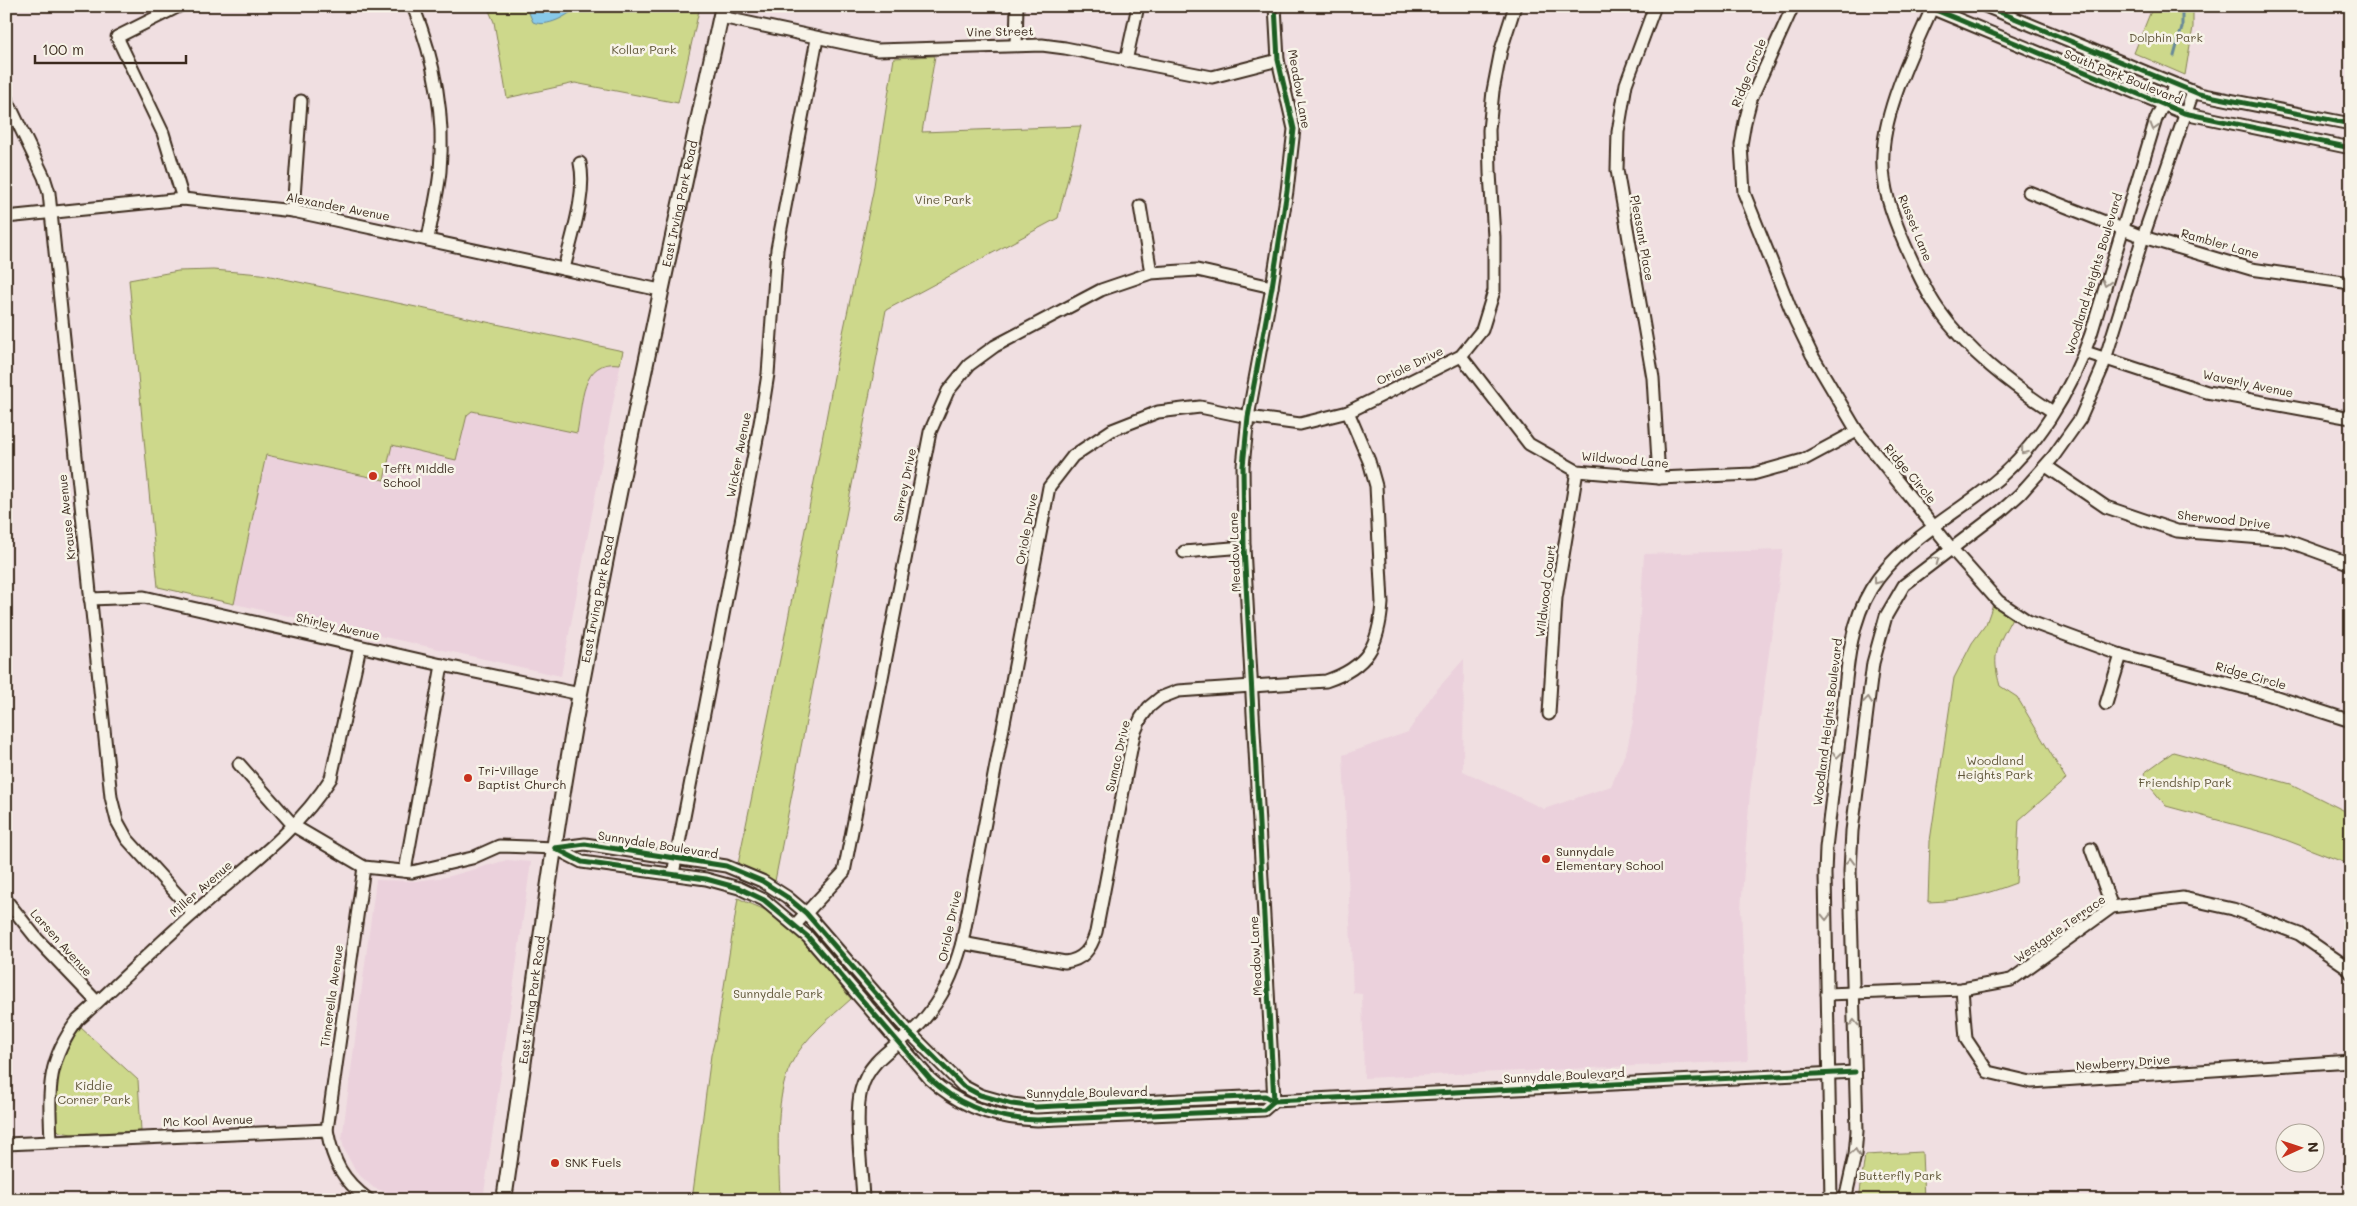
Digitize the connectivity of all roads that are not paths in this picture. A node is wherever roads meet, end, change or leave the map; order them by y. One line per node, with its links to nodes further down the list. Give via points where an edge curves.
1 (179, 6): 26 (street, via 117,37 163,133)
2 (413, 6): 33 (street, via 433,66 440,114 440,172)
3 (1017, 6): 13 (street)
4 (1138, 6): 15 (street)
5 (1275, 6): 14 (street, Meadow Lane)
6 (1515, 6): 40 (street, Oriole Drive, via 1501,50 1489,130 1494,291 1482,330)
7 (1655, 6): 49 (street, Pleasant Place, via 1626,84 1618,132 1617,170 1653,378)
8 (1793, 6): 46 (street, Ridge Circle, via 1751,98 1744,122 1741,144 1744,193 1795,320)
9 (1985, 6): 16 (street, South Park Boulevard)
10 (1930, 7): 20 (street, South Park Boulevard); 43 (street, Russet Lane, via 1886,131 1883,178 1888,202 1922,282 1938,309 1988,365)
11 (722, 12): 12 (street, Vine Street); 38 (main road, East Irving Park Road)
12 (817, 39): 13 (street, Vine Street, via 887,50); 68 (street, Wicker Avenue, via 778,249 768,374 761,418)
13 (1016, 45): 15 (street, Vine Street, via 1065,48)
14 (1278, 60): 15 (street, Vine Street, via 1212,77); 37 (street, Meadow Lane, via 1294,129)
15 (1126, 62)
16 (2178, 86): 17 (street, South Park Boulevard); 20 (street, Woodland Heights Boulevard)
17 (2193, 92): 21 (street); 22 (street, South Park Boulevard)
18 (6, 98): 29 (street, Krause Avenue, via 44,176)
19 (301, 101): 28 (street)
20 (2163, 105): 21 (street, South Park Boulevard); 31 (street, Woodland Heights Boulevard, one-way to 31, via 2156,118)
21 (2184, 113): 23 (street, South Park Boulevard); 32 (street)
22 (2351, 124)
23 (2351, 148)
24 (580, 163): 34 (street, via 582,190)
25 (2029, 192): 31 (street, Rambler Lane)
26 (183, 199): 28 (street, Alexander Avenue); 29 (street, Alexander Avenue)
27 (1140, 206): 35 (street)
28 (293, 211): 33 (street, Alexander Avenue)
29 (51, 212): 30 (street, Alexander Avenue); 55 (street, Krause Avenue)
30 (6, 217)
31 (2123, 228): 32 (street, Rambler Lane); 39 (street, Woodland Heights Boulevard, one-way to 39)
32 (2142, 236): 36 (street, Rambler Lane, via 2251,269); 41 (street)
33 (428, 238): 34 (street, Alexander Avenue)
34 (564, 269): 38 (street, Alexander Avenue)
35 (1151, 273): 37 (street, Surrey Drive, via 1197,270); 75 (street, Surrey Drive, via 1101,290 995,346 964,371 940,406 928,437 844,872)
36 (2351, 283)
37 (1272, 287): 44 (street, Meadow Lane)
38 (660, 290): 60 (main road, East Irving Park Road)
39 (2085, 352): 41 (street, Waverly Avenue); 43 (street, Woodland Heights Boulevard)
40 (1461, 356): 42 (street, Oriole Drive); 48 (street, Wildwood Lane, via 1528,444)
41 (2106, 359): 45 (street, Waverly Avenue, via 2208,392); 47 (street, via 2084,411)
42 (1348, 412): 44 (street, Oriole Drive, via 1300,424); 59 (street, Sumac Drive, via 1376,486 1382,603 1375,642 1361,662 1346,675 1312,683)
43 (2053, 412): 50 (street, Woodland Heights Boulevard, one-way to 50, via 2040,433 2007,471)
44 (1248, 417): 51 (street, Meadow Lane, via 1243,466); 77 (street, Oriole Drive, via 1200,407 1158,412 1112,430 1073,456 1049,487)
45 (2351, 418)
46 (1857, 432): 49 (street, Wildwood Lane, via 1803,460 1753,474); 50 (street, Ridge Circle)
47 (2046, 466): 52 (street, via 2001,511); 54 (street, Sherwood Drive, via 2106,507 2177,531 2285,540)
48 (1577, 471): 49 (street, Wildwood Lane); 62 (street, Wildwood Court, via 1556,598)
49 (1659, 478)
50 (1935, 526): 52 (street, Ridge Circle); 81 (street, Woodland Heights Boulevard, one-way to 81, via 1897,557 1878,580 1863,605 1853,635 1826,848)
51 (1244, 547): 53 (street); 59 (street, Meadow Lane)
52 (1952, 548): 57 (street, Ridge Circle, via 2008,610 2047,629); 80 (street, one-way to 52, via 1850,845 1873,663 1886,616 1898,592)
53 (1184, 552)
54 (2351, 564)
55 (90, 599): 56 (street, Shirley Avenue, via 144,597); 74 (street, Krause Avenue, via 111,797 117,821 127,839)
56 (360, 647): 58 (street, Shirley Avenue); 65 (street, Miller Avenue, via 331,778)
57 (2121, 655): 61 (street); 63 (street, Ridge Circle, via 2261,692)
58 (442, 665): 60 (street, Shirley Avenue); 70 (street)
59 (1253, 686): 77 (street, Sumac Drive, via 1178,691 1160,698 1141,718 1134,734 1096,932 1085,954 1065,962); 88 (street, Meadow Lane)
60 (580, 694): 66 (main road, East Irving Park Road)
61 (2106, 704)
62 (1549, 714)
63 (2351, 721)
64 (239, 764): 65 (street)
65 (294, 826): 69 (street); 74 (street, Miller Avenue)
66 (555, 848): 68 (street, Sunnydale Boulevard, via 585,844); 70 (street, via 499,846 472,858); 71 (street, Sunnydale Boulevard, via 582,862); 93 (main road, East Irving Park Road)
67 (2091, 849): 73 (street)
68 (676, 858): 71 (street, Wicker Avenue); 75 (street, Sunnydale Boulevard, via 726,866 748,874 787,897)
69 (364, 867): 70 (street); 89 (street, Tinnerella Avenue)
70 (406, 871)
71 (673, 874): 76 (street, Sunnydale Boulevard, via 706,879 747,891 774,907)
72 (6, 900): 82 (street, Larsen Avenue, via 37,939)
73 (2112, 907): 78 (street, Westgate Terrace, via 2183,898 2233,909 2299,934); 79 (street, Westgate Terrace, via 2011,980)
74 (194, 913): 82 (street, Miller Avenue)
75 (806, 913): 76 (street, Surrey Drive); 83 (street, Sunnydale Boulevard)
76 (795, 925): 84 (street, Sunnydale Boulevard, via 828,959)
77 (962, 943): 83 (street, Oriole Drive, via 954,973 940,999)
78 (2351, 973)
79 (1962, 989): 80 (street, Westgate Terrace); 85 (street, Newberry Drive, via 1966,1039 1988,1072 2031,1082)
80 (1853, 993): 81 (street, Westgate Terrace); 86 (street, one-way to 80)
81 (1827, 994): 87 (street, Woodland Heights Boulevard)
82 (97, 1002): 90 (street, Miller Avenue, via 68,1033 54,1061 49,1097)
83 (909, 1032): 84 (street, Oriole Drive); 88 (street, Sunnydale Boulevard, via 963,1086 980,1095 1012,1104 1055,1106 1265,1096)
84 (897, 1042): 88 (street, Sunnydale Boulevard, via 952,1098 973,1108 1010,1118 1037,1120 1264,1110); 94 (street, Oriole Drive, via 874,1063 861,1089)
85 (2351, 1061)
86 (1855, 1072): 87 (street, Sunnydale Boulevard); 96 (street, one-way to 86, via 1857,1142)
87 (1829, 1073): 88 (street, Sunnydale Boulevard); 95 (street, Woodland Heights Boulevard)
88 (1274, 1101)
89 (327, 1130): 90 (street, Mc Kool Avenue); 92 (street, via 341,1173)
90 (51, 1141): 91 (street, Mc Kool Avenue)
91 (6, 1144)
92 (369, 1200)
93 (504, 1200)
94 (863, 1200)
95 (1831, 1200)
96 (1845, 1200)

